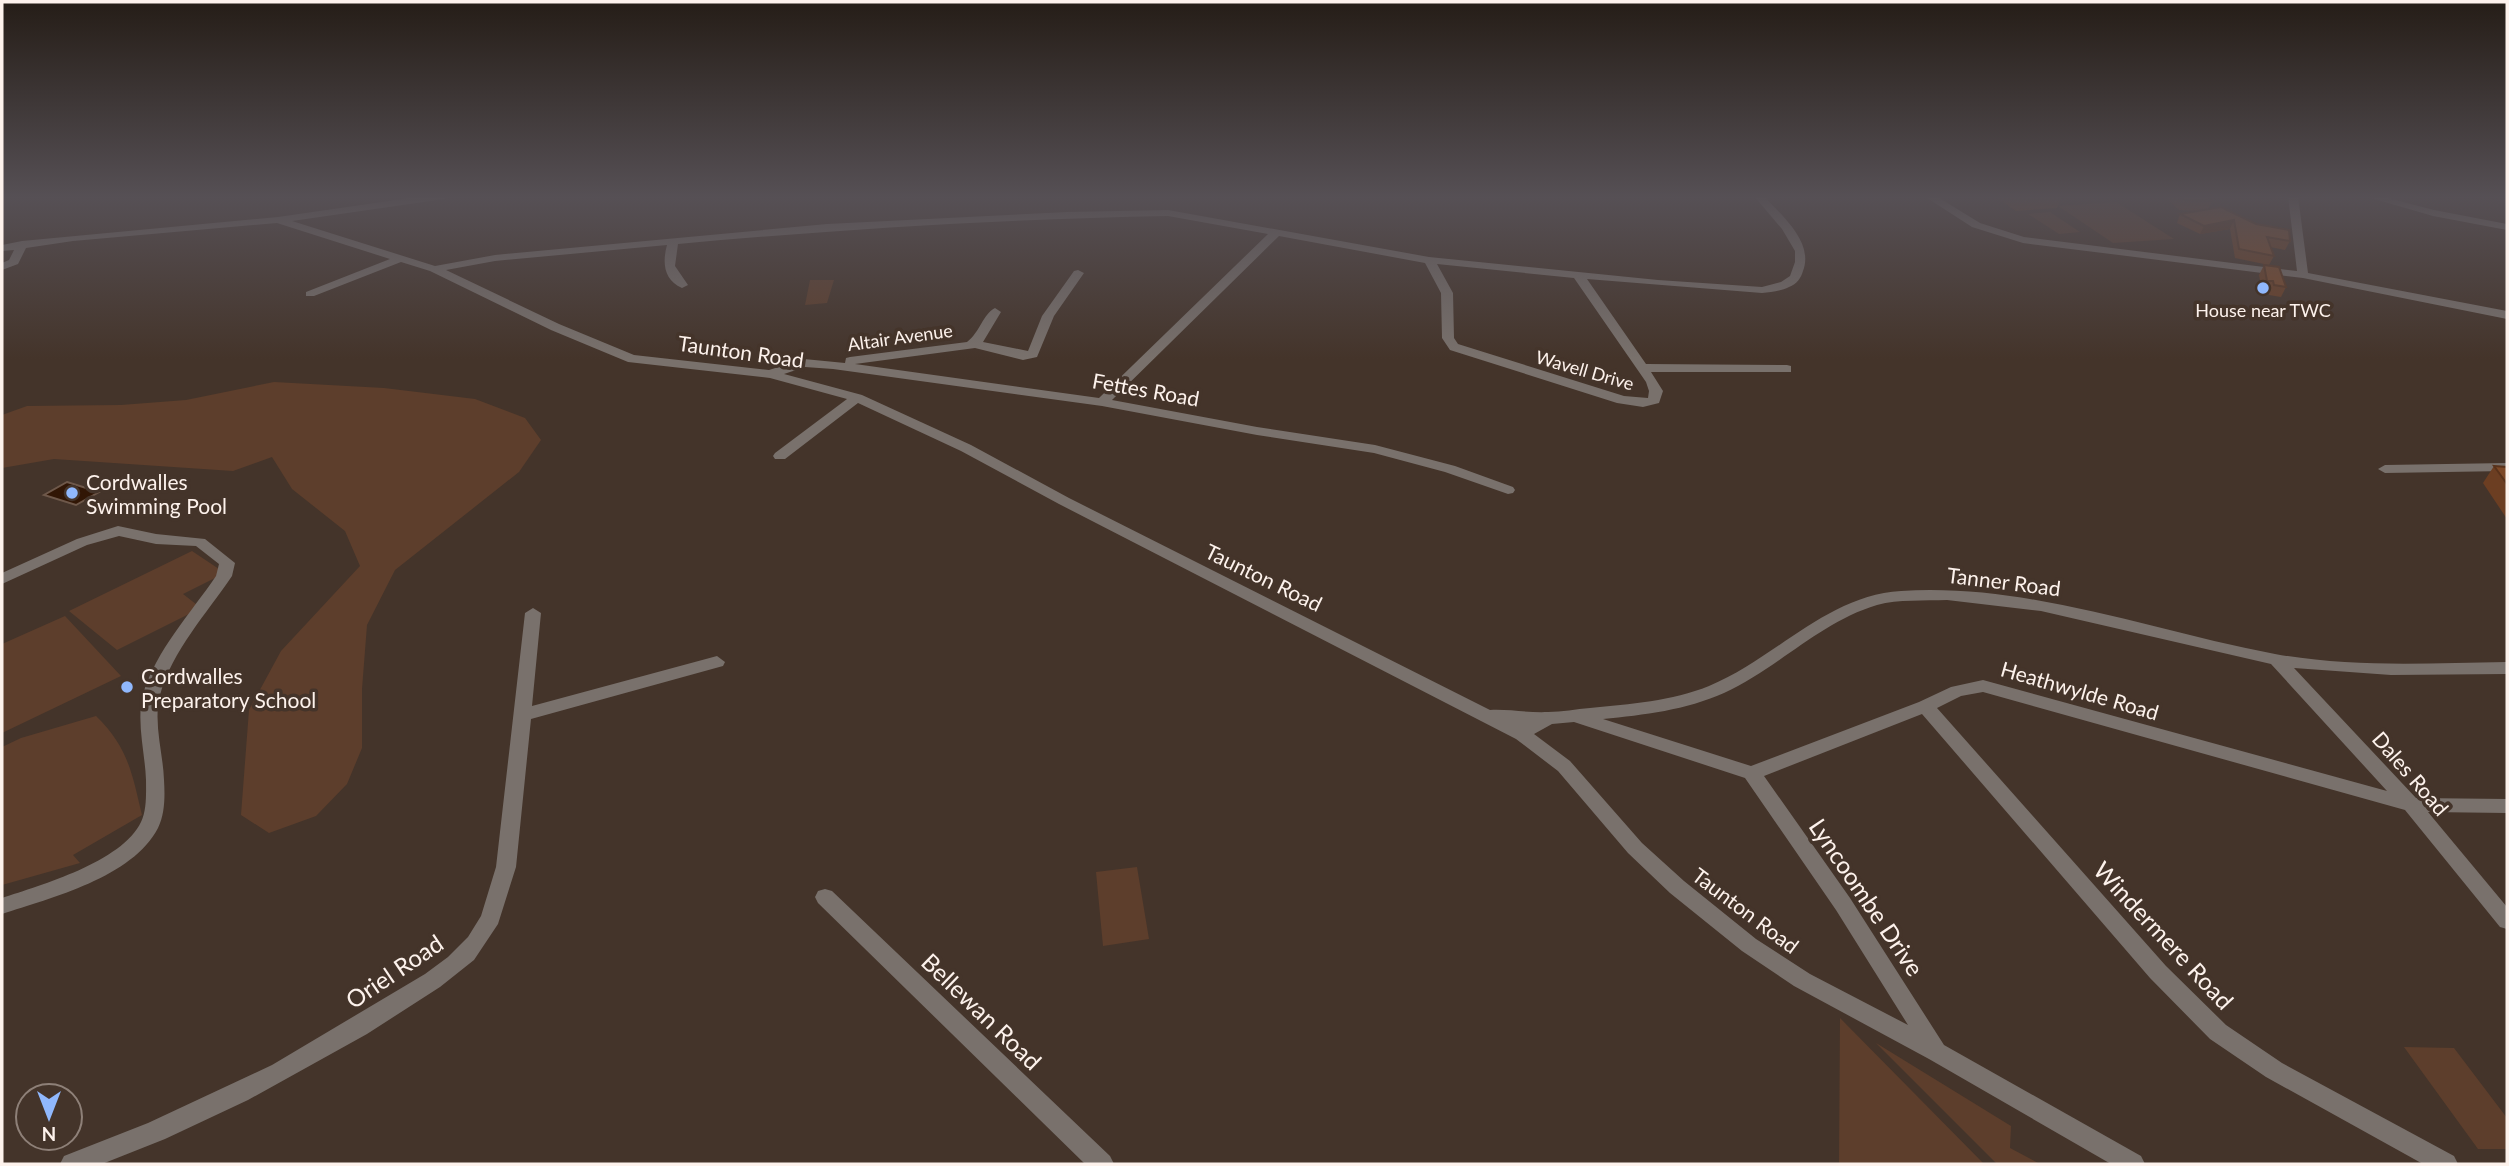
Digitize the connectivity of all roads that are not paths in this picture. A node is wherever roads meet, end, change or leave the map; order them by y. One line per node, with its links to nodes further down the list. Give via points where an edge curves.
1 (18, 250): 12 (street)
2 (376, 250): 10 (street, Taunton Road)
3 (579, 250): 13 (street)
4 (672, 250): 18 (street, via 669,269)
5 (1258, 250): 30 (street)
6 (1375, 250): 11 (street)
7 (1801, 250): 15 (street, via 1795,278 1762,289)
8 (2106, 250): 16 (street)
9 (2300, 250): 16 (street)
10 (401, 258): 13 (street, Taunton Road); 19 (street)
11 (1429, 260): 15 (street); 26 (street, Wavell Drive, via 1447,293 1448,338 1454,347 1632,403 1649,402 1656,396)
12 (7, 266): 17 (street, via 11,274)
13 (434, 269): 25 (street, Taunton Road, via 613,354)
14 (1079, 273): 22 (street, via 1048,316 1033,354 1023,356)
15 (1578, 275): 26 (street, Wavell Drive)
16 (2303, 275): 21 (street)
17 (2, 278)
18 (682, 285)
19 (310, 294)
20 (995, 312): 22 (street, Altair Avenue)
21 (2507, 315)
22 (975, 344): 24 (street, Altair Avenue)
23 (804, 363): 24 (street, Fettes Road); 25 (street); 28 (street, Fettes Road)
24 (834, 365): 30 (street, Fettes Road)
25 (709, 367): 28 (street, Taunton Road)
26 (1642, 369): 27 (street)
27 (1787, 369)
28 (771, 374): 29 (street, Taunton Road)
29 (857, 398): 31 (street); 43 (street, Taunton Road, via 966,448)
30 (1101, 402): 34 (street, Fettes Road, via 1375,449)
31 (780, 456)
32 (2507, 467): 33 (street)
33 (2385, 469)
34 (1508, 490)
35 (2, 579): 50 (street, via 82,542 118,531 200,542 227,563 224,576 161,672 152,696 155,794 149,825 130,848 111,861)
36 (533, 613): 41 (street, Oriel Road)
37 (2276, 659): 39 (street, Tanner Road, via 2374,669); 42 (street, Tanner Road, via 2043,607 1973,597 1894,596 1854,607 1717,690 1659,705); 47 (street, Dales Road)
38 (717, 662): 41 (street)
39 (2507, 668)
40 (1924, 706): 46 (street, Heathwylde Road); 47 (street, Heathwylde Road, via 1957,691 1991,687); 56 (street, Windermere Road, via 2158,972 2218,1032 2274,1070)
41 (522, 715): 53 (street, Oriel Road, via 506,867 483,933 465,954 368,1022 283,1070 187,1117)
42 (1572, 715): 44 (street, Tanner Road); 46 (street)
43 (1488, 716): 44 (street); 45 (street, Taunton Road)
44 (1550, 718): 45 (street, Tanner Road)
45 (1522, 734): 52 (street, Taunton Road, via 1564,766 1635,848 1710,915 1802,980)
46 (1752, 773): 52 (street, Lyncoombe Drive)
47 (2411, 805): 48 (street, Heathwylde Road); 51 (street, Dales Road)
48 (2507, 806)
49 (825, 897): 54 (street, Bellewan Road)
50 (2, 906)
51 (2507, 921)
52 (1937, 1052): 55 (street, Taunton Road)
53 (72, 1164)
54 (1101, 1164)
55 (2133, 1164)
56 (2446, 1164)

